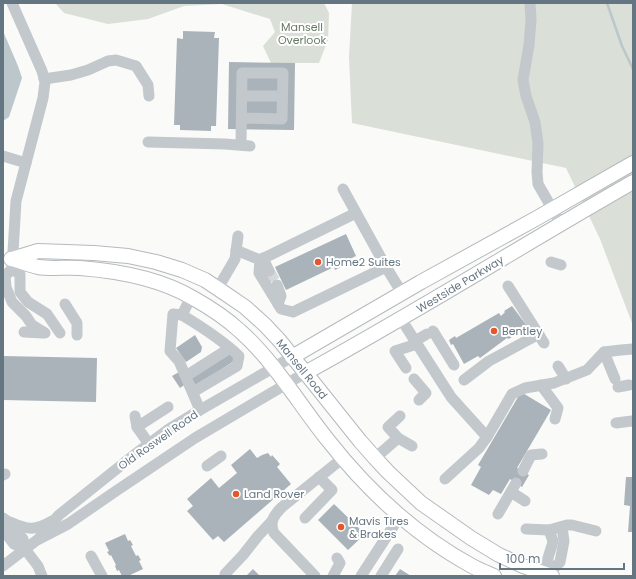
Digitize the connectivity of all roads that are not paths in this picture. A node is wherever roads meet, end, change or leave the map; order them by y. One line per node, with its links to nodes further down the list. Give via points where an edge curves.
1 (12, 3): 3 (street)
2 (530, 3): 14 (street, via 532,20 523,80 535,122 538,184)
3 (44, 79): 4 (street, via 71,75 108,60 116,60 136,66 148,85); 10 (street, via 43,98)
4 (149, 96)
5 (242, 96): 6 (street); 6 (street, via 242,73 283,74); 7 (street)
6 (282, 96): 7 (street, via 282,119)
7 (242, 118): 8 (street, via 246,145)
8 (148, 142)
9 (3, 156): 10 (street)
10 (26, 163): 20 (street, via 16,201)
11 (633, 163): 14 (main road, Westside Parkway)
12 (633, 182): 16 (main road, Westside Parkway)
13 (343, 189): 15 (street)
14 (552, 209): 16 (street); 26 (main road, Westside Parkway)
15 (356, 213): 19 (street); 21 (street)
16 (560, 224): 31 (main road, Westside Parkway)
17 (238, 236): 18 (street)
18 (236, 250): 19 (street); 25 (street, via 235,259)
19 (261, 259): 22 (street); 29 (street, via 259,273)
20 (9, 262): 25 (main road, Mansell Road, via 38,251 128,256 182,270); 27 (main road, Mansell Road, via 38,267 107,270 135,275); 33 (street, via 5,276 12,302 32,325); 33 (street, via 20,274 20,292 28,302 47,314 60,333)
21 (386, 267): 26 (street); 29 (street, via 293,312 281,309)
22 (270, 270)
23 (277, 285): 29 (street, via 281,296)
24 (508, 286): 48 (street, via 541,339 489,361 464,380)
25 (218, 288): 39 (main road, Mansell Road, via 260,320)
26 (402, 293): 39 (main road, Westside Parkway)
27 (191, 297): 30 (street); 42 (main road, Mansell Road, via 240,330)
28 (65, 304): 34 (street, via 77,323)
29 (278, 304)
30 (182, 315): 36 (street); 45 (street, via 173,314 170,351 179,361)
31 (401, 318): 35 (street); 44 (main road, Westside Parkway)
32 (24, 332): 33 (street)
33 (45, 333)
34 (77, 335)
35 (416, 343): 40 (street, via 430,333); 43 (street, via 395,351); 60 (street, via 451,397)
36 (230, 348): 45 (street); 52 (street, via 239,356 238,366)
37 (633, 350): 38 (street)
38 (604, 352): 46 (street, via 587,370); 49 (street)
39 (292, 357): 42 (street, Old Roswell Road); 44 (main road, Mansell Road)
40 (454, 365)
41 (558, 366): 46 (street)
42 (273, 368): 50 (main road, Mansell Road); 55 (street, Old Roswell Road)
43 (406, 368)
44 (305, 373): 50 (street, Westside Parkway); 67 (main road, Mansell Road)
45 (186, 376): 52 (street)
46 (566, 378): 51 (street)
47 (414, 379): 53 (street, via 426,393)
48 (472, 380)
49 (621, 383)
50 (286, 384): 66 (main road, Mansell Road); 83 (street, Old Roswell Road, via 195,438 68,524)
51 (541, 385): 57 (street, via 558,408); 60 (street, via 512,394)
52 (193, 392): 55 (street)
53 (419, 400)
54 (168, 407): 62 (street, via 136,422)
55 (200, 410): 62 (street, Old Roswell Road)
56 (400, 416): 61 (street, via 388,427)
57 (555, 419)
58 (632, 421): 59 (street)
59 (616, 423)
60 (487, 437): 71 (street)
61 (398, 438): 63 (street); 67 (street)
62 (149, 444): 76 (street, Old Roswell Road)
63 (412, 446)
64 (536, 455): 69 (street)
65 (221, 456): 68 (street)
66 (343, 458): 70 (street); 74 (main road, Mansell Road)
67 (375, 458): 97 (main road, Mansell Road, via 422,503 471,538 499,555)
68 (207, 466)
69 (523, 471)
70 (319, 477): 75 (street, via 332,490); 77 (street, via 282,507)
71 (446, 480)
72 (525, 501): 73 (street, via 514,488)
73 (498, 514)
74 (400, 516): 94 (street); 96 (main road, Mansell Road, via 445,549)
75 (305, 518)
76 (55, 520): 78 (street, via 31,528); 83 (street, Old Roswell Road)
77 (272, 521): 89 (street); 92 (street, via 274,533)
78 (4, 523): 84 (street, via 23,539)
79 (562, 527): 81 (street); 82 (street, via 572,525); 97 (street, via 564,541 560,562)
80 (526, 529): 81 (street)
81 (549, 530): 97 (street, via 553,541 548,558)
82 (596, 531)
83 (37, 540): 84 (street, Old Roswell Road)
84 (25, 549): 88 (street, Old Roswell Road); 90 (street)
85 (398, 549): 95 (street)
86 (91, 556): 91 (street)
87 (337, 558): 93 (street, via 340,563)
88 (3, 566)
89 (225, 574)
90 (42, 576)
91 (102, 576)
92 (314, 576)
93 (333, 576)
94 (361, 576)
95 (381, 576)
96 (494, 576)
97 (548, 576)

